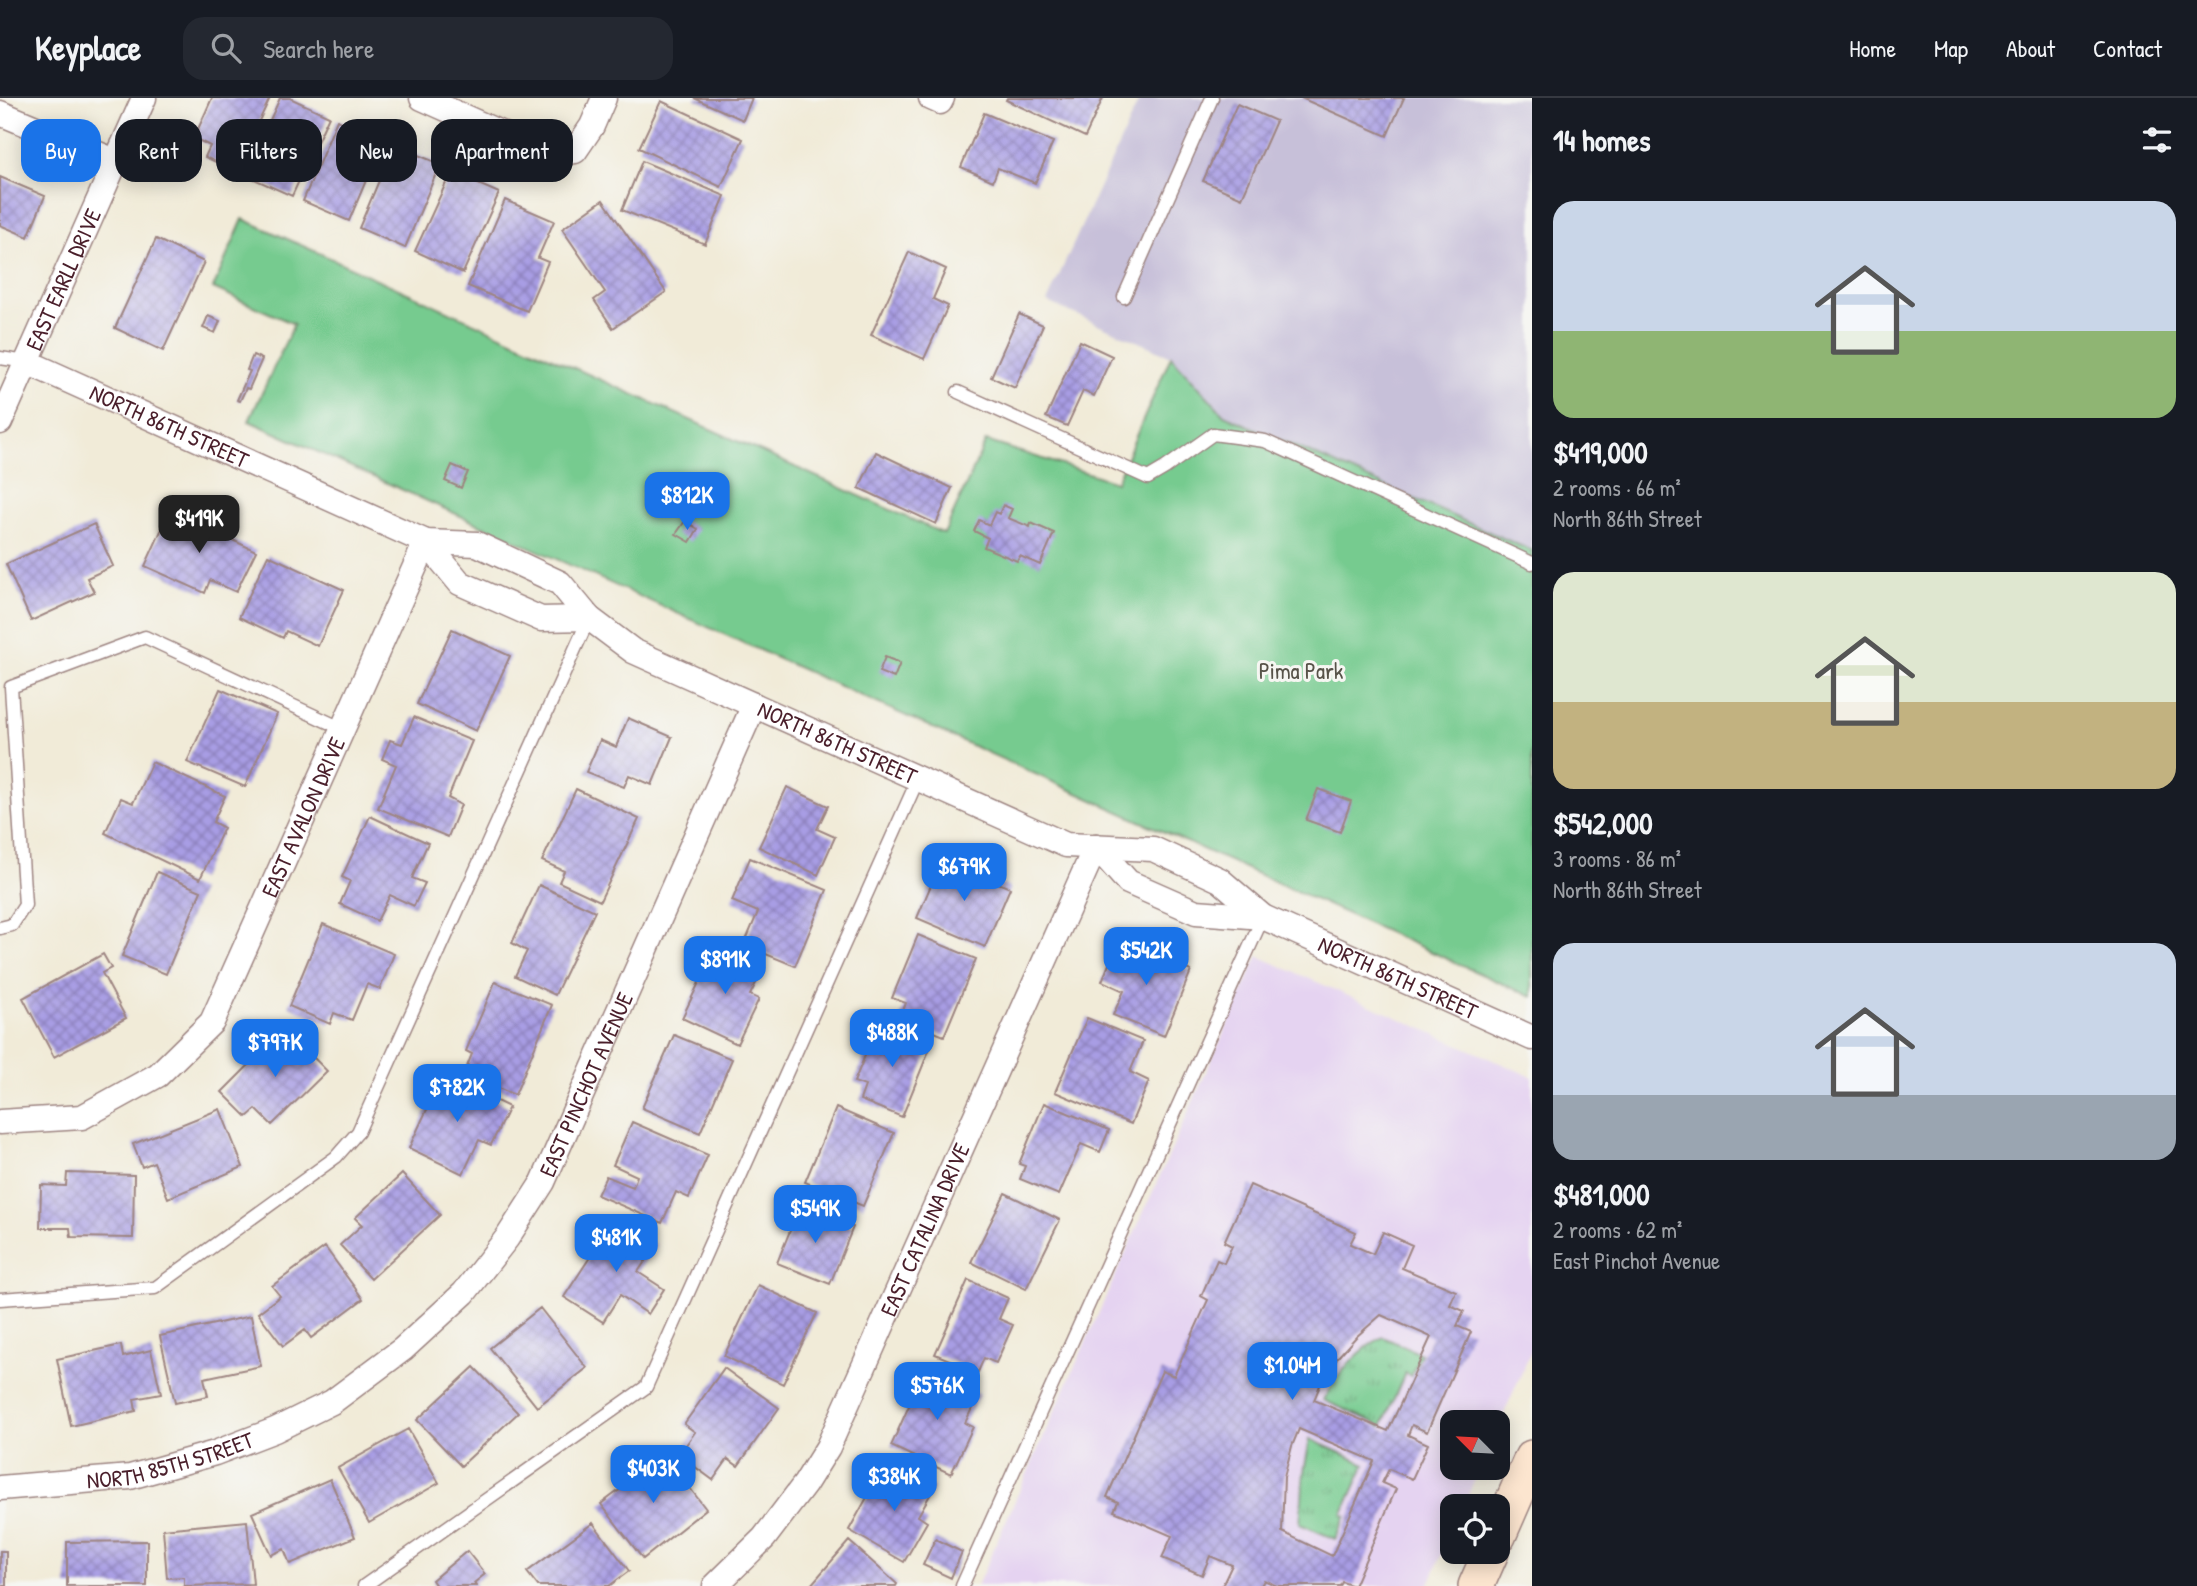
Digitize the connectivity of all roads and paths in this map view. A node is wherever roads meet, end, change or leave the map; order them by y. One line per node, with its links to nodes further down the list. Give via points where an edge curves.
1 (144, 98): 6 (street, EAST EARLL DRIVE)
2 (422, 98): 3 (street, via 547,154 575,151)
3 (604, 98)
4 (1212, 98): 8 (lane)
5 (0, 113): 7 (street)
6 (134, 119)
7 (115, 161): 10 (street, EAST EARLL DRIVE)
8 (1124, 297)
9 (0, 358): 10 (lane)
10 (27, 362): 12 (street, EAST EARLL DRIVE); 13 (street, NORTH 86TH STREET)
11 (958, 392): 14 (lane, via 1148,478 1213,434 1265,441)
12 (0, 422)
13 (426, 542): 15 (street, NORTH 86TH STREET, via 477,544 560,583); 15 (street, NORTH 86TH STREET, via 460,583 541,619); 17 (street, EAST AVALON DRIVE)
14 (1532, 562)
15 (589, 618): 16 (street, NORTH 86TH STREET, via 633,651); 24 (lane, via 358,1132 336,1157 155,1288)
16 (754, 705): 18 (street, NORTH 86TH STREET); 25 (street, EAST PINCHOT AVENUE, via 543,1182 464,1293 402,1349)
17 (343, 729): 21 (lane, via 145,637 11,687 24,905 12,925); 23 (street, EAST AVALON DRIVE, via 212,1022 158,1075 82,1117)
18 (918, 779): 19 (street, NORTH 86TH STREET, via 1066,845); 30 (lane, via 646,1387)
19 (1096, 846): 20 (street, NORTH 86TH STREET, via 1153,849 1220,880); 20 (street, NORTH 86TH STREET, via 1128,882 1196,912); 31 (street, EAST CATALINA DRIVE, via 828,1447 764,1538)
20 (1263, 917): 22 (street, NORTH 86TH STREET); 32 (lane)
21 (0, 928)
22 (1532, 1038)
23 (0, 1122)
24 (0, 1299)
25 (332, 1402): 27 (street, NORTH 85TH STREET, via 215,1453 130,1477)
26 (1532, 1458): 28 (main road)
27 (0, 1488)
28 (1510, 1508)
29 (1486, 1564): 33 (main road)
30 (364, 1586)
31 (715, 1586)
32 (962, 1586)
33 (1476, 1586)

